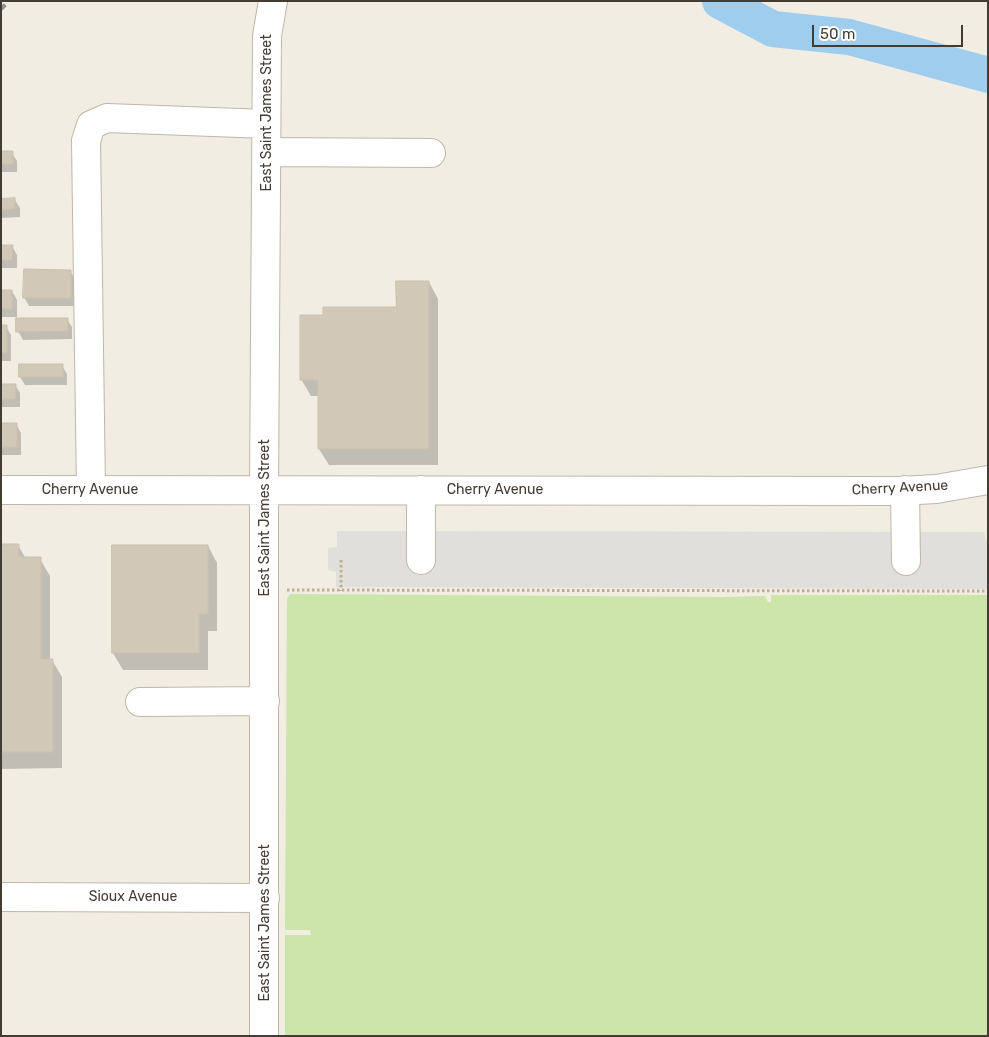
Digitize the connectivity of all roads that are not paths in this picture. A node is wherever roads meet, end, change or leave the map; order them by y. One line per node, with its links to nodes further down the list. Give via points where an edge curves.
1 (273, 1): 2 (street, East Saint James Street, via 267,36)
2 (266, 124): 3 (street, East Saint James Street); 7 (street, via 106,118 91,125 86,141)
3 (267, 152): 4 (street); 8 (street, East Saint James Street)
4 (431, 153)
5 (985, 480): 10 (street, Cherry Avenue, via 936,489)
6 (1, 490): 7 (street, Cherry Avenue)
7 (91, 490): 8 (street, Cherry Avenue)
8 (264, 490): 9 (street, Cherry Avenue); 13 (street, East Saint James Street)
9 (421, 490): 10 (street, Cherry Avenue); 11 (street)
10 (905, 490): 12 (street)
11 (421, 560)
12 (906, 561)
13 (265, 701): 14 (street); 16 (street, East Saint James Street)
14 (140, 702)
15 (1, 897): 16 (street, Sioux Avenue)
16 (265, 898): 17 (street, East Saint James Street)
17 (264, 1036)

